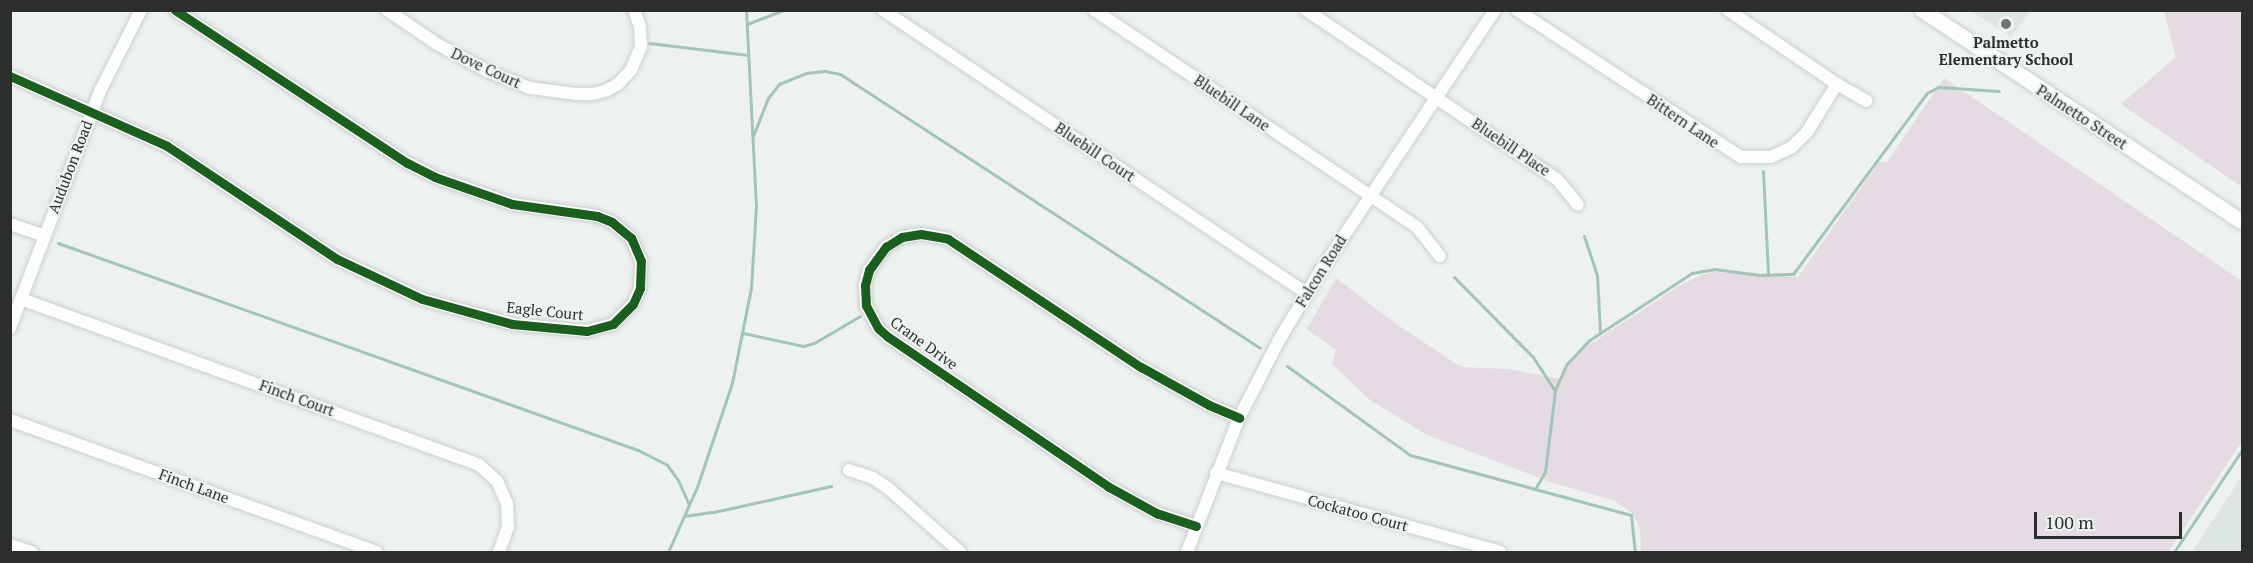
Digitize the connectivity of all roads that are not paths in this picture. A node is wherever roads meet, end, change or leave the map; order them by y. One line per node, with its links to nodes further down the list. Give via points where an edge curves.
1 (141, 10): 16 (street, Audubon Road)
2 (175, 10): 16 (street, Eagle Court, via 407,163 435,177 503,201 597,216 612,222 630,238 640,261 642,278 633,304 613,324 586,331 512,324 422,299 349,266 167,146)
3 (387, 10): 4 (street, Dove Court, via 487,71 530,88 594,94 618,84 632,70 641,46)
4 (634, 10)
5 (883, 10): 23 (street, Bluebill Court)
6 (1094, 10): 17 (street, Bluebill Lane)
7 (1306, 10): 14 (street)
8 (1494, 10): 14 (street, Falcon Road)
9 (1517, 10): 13 (street, Bittern Lane, via 1741,157 1771,157 1792,147 1807,132)
10 (1728, 10): 13 (street)
11 (1922, 10): 19 (main road, Palmetto Street)
12 (10, 76): 16 (street, Eagle Court)
13 (1837, 84): 15 (street)
14 (1436, 97): 17 (street, Falcon Road); 18 (street, Bluebill Place, via 1557,179)
15 (1867, 101)
16 (92, 111): 21 (street, Audubon Road)
17 (1371, 194): 22 (street, Bluebill Lane, via 1418,227); 23 (street, Falcon Road)
18 (1578, 205)
19 (2242, 222)
20 (10, 224): 21 (street)
21 (44, 236): 24 (street, Audubon Road)
22 (1440, 256)
23 (1306, 293): 26 (street, Falcon Road)
24 (21, 299): 25 (street, Audubon Road); 34 (street, Finch Court, via 479,465 497,481 507,502 508,526)
25 (10, 328)
26 (1239, 418): 29 (street, Falcon Road); 30 (street, Crane Drive, via 1140,368 948,239 930,234 902,237 886,247 869,270 866,305 878,328 888,337 1109,487 1158,514)
27 (10, 420): 33 (street, Finch Lane)
28 (849, 470): 35 (street, via 873,478 888,489)
29 (1216, 473): 30 (street, Falcon Road); 37 (street, Cockatoo Court)
30 (1196, 526): 36 (street, Falcon Road)
31 (10, 545): 32 (street)
32 (32, 552)
33 (377, 552)
34 (499, 552)
35 (960, 552)
36 (1187, 552)
37 (1500, 552)

